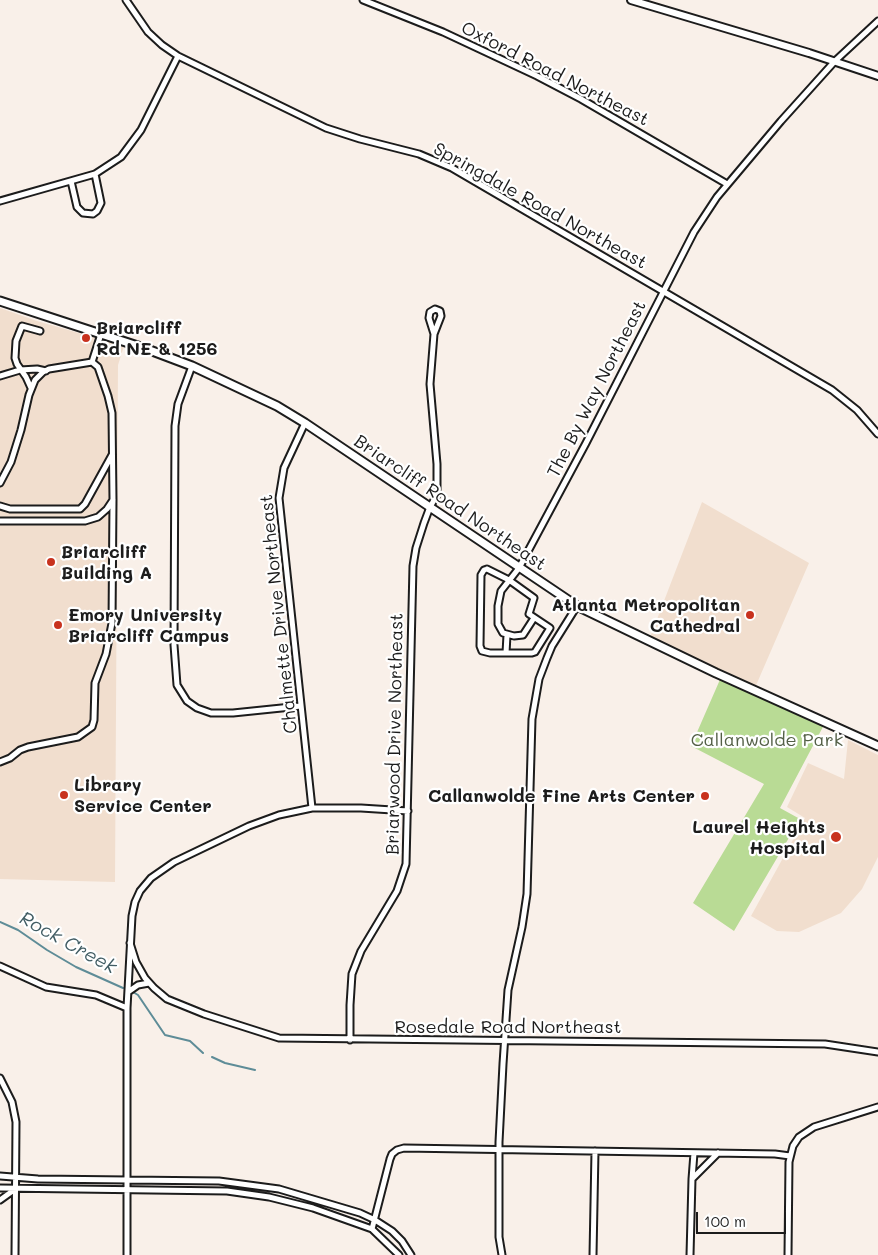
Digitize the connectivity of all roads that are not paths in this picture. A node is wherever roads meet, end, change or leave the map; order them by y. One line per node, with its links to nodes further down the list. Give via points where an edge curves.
1 (126, 0): 5 (street, Springdale Road Northeast, via 148,32)
2 (363, 0): 10 (street, Oxford Road Northeast, via 443,32 537,76)
3 (632, 0): 6 (street)
4 (878, 21): 6 (street, The By Way Northeast)
5 (178, 56): 8 (street, via 127,151); 12 (street, Springdale Road Northeast, via 326,128 419,154 452,168)
6 (836, 61): 7 (street); 10 (street, The By Way Northeast)
7 (878, 76)
8 (95, 174): 9 (street); 9 (street, via 102,203 93,214 83,213 77,207)
9 (71, 181): 11 (street)
10 (727, 184): 12 (street, The By Way Northeast, via 694,232)
11 (0, 201)
12 (663, 291): 24 (street, Springdale Road Northeast, via 832,390 856,409); 31 (street, The By Way Northeast)
13 (0, 302): 15 (main road, Briarcliff Road Northeast)
14 (40, 331): 19 (street, via 22,326 15,358)
15 (101, 334): 17 (street); 18 (main road, Briarcliff Road Northeast)
16 (434, 334): 29 (street, Briarwood Drive Northeast, via 430,384 438,495)
17 (92, 362): 20 (street); 25 (street, via 98,367 110,404)
18 (192, 366): 23 (main road, Briarcliff Road Northeast, via 263,399); 39 (street, via 178,404 175,426 174,645 177,685 187,701 211,713)
19 (20, 370): 20 (street); 21 (street); 22 (street)
20 (47, 371): 22 (street)
21 (0, 376)
22 (31, 388): 26 (street, via 11,462)
23 (305, 423): 29 (main road, Briarcliff Road Northeast); 39 (street, Chalmette Drive Northeast, via 284,468 279,498)
24 (878, 434)
25 (113, 455): 27 (street); 28 (street, via 80,509 10,509)
26 (0, 483)
27 (113, 500): 30 (street, via 98,517 85,521); 41 (street, via 112,623 106,654 95,683 92,727 78,737 28,747)
28 (0, 506)
29 (430, 507): 31 (main road, Briarcliff Road Northeast); 43 (street, Briarwood Drive Northeast, via 413,566)
30 (0, 521)
31 (519, 568): 32 (street, The By Way Northeast); 33 (main road, Briarcliff Road Northeast)
32 (509, 580): 34 (street, via 534,598 529,614); 35 (street, The By Way Northeast, via 501,591 498,606 498,627); 38 (street, via 487,569 481,575 480,646 485,652)
33 (577, 606): 37 (street); 40 (main road, Briarcliff Road Northeast, via 708,670)
34 (534, 618): 35 (street, via 523,635); 36 (street, via 550,628)
35 (507, 635): 38 (street)
36 (542, 640): 37 (street); 38 (street, via 535,652)
37 (552, 646): 50 (street, via 541,672 532,719 526,902 509,980)
38 (506, 653)
39 (301, 706): 42 (street, Chalmette Drive Northeast)
40 (878, 746)
41 (0, 762)
42 (312, 808): 43 (street); 44 (street, via 249,826 158,873 145,885 135,902)
43 (408, 811): 49 (street, Briarwood Drive Northeast, via 407,857 402,878 352,974)
44 (130, 943): 46 (street, Rosedale Road Northeast, via 136,962); 47 (street)
45 (0, 966): 48 (street, via 46,987 96,995)
46 (149, 983): 47 (street); 49 (street, Rosedale Road Northeast, via 172,1002 268,1036)
47 (128, 992): 48 (street)
48 (127, 1008): 61 (street)
49 (350, 1040): 50 (street, Rosedale Road Northeast)
50 (505, 1041): 51 (street, Rosedale Road Northeast, via 825,1044); 54 (street)
51 (878, 1052)
52 (0, 1078): 60 (street, via 12,1102 16,1122)
53 (878, 1107): 58 (street, via 814,1127 799,1137)
54 (499, 1150): 55 (street); 69 (street, via 397,1150 390,1159); 75 (street)
55 (595, 1151): 56 (street); 76 (street)
56 (694, 1153): 57 (street); 62 (street)
57 (718, 1153): 58 (street); 62 (street)
58 (790, 1156): 78 (street)
59 (0, 1176): 60 (street)
60 (15, 1178): 61 (street); 64 (street)
61 (128, 1179): 65 (street, via 218,1181); 66 (street)
62 (692, 1179): 77 (street)
63 (0, 1188): 64 (street)
64 (14, 1189): 66 (street); 68 (street); 71 (street)
65 (277, 1189): 67 (street); 69 (street, via 321,1200)
66 (128, 1190): 67 (street, via 227,1192); 72 (street)
67 (275, 1198): 70 (street)
68 (0, 1200)
69 (375, 1220): 70 (street); 74 (street, via 392,1231)
70 (372, 1229): 73 (street)
71 (15, 1255)
72 (127, 1255)
73 (399, 1255)
74 (411, 1255)
75 (502, 1255)
76 (593, 1255)
77 (690, 1255)
78 (788, 1255)

